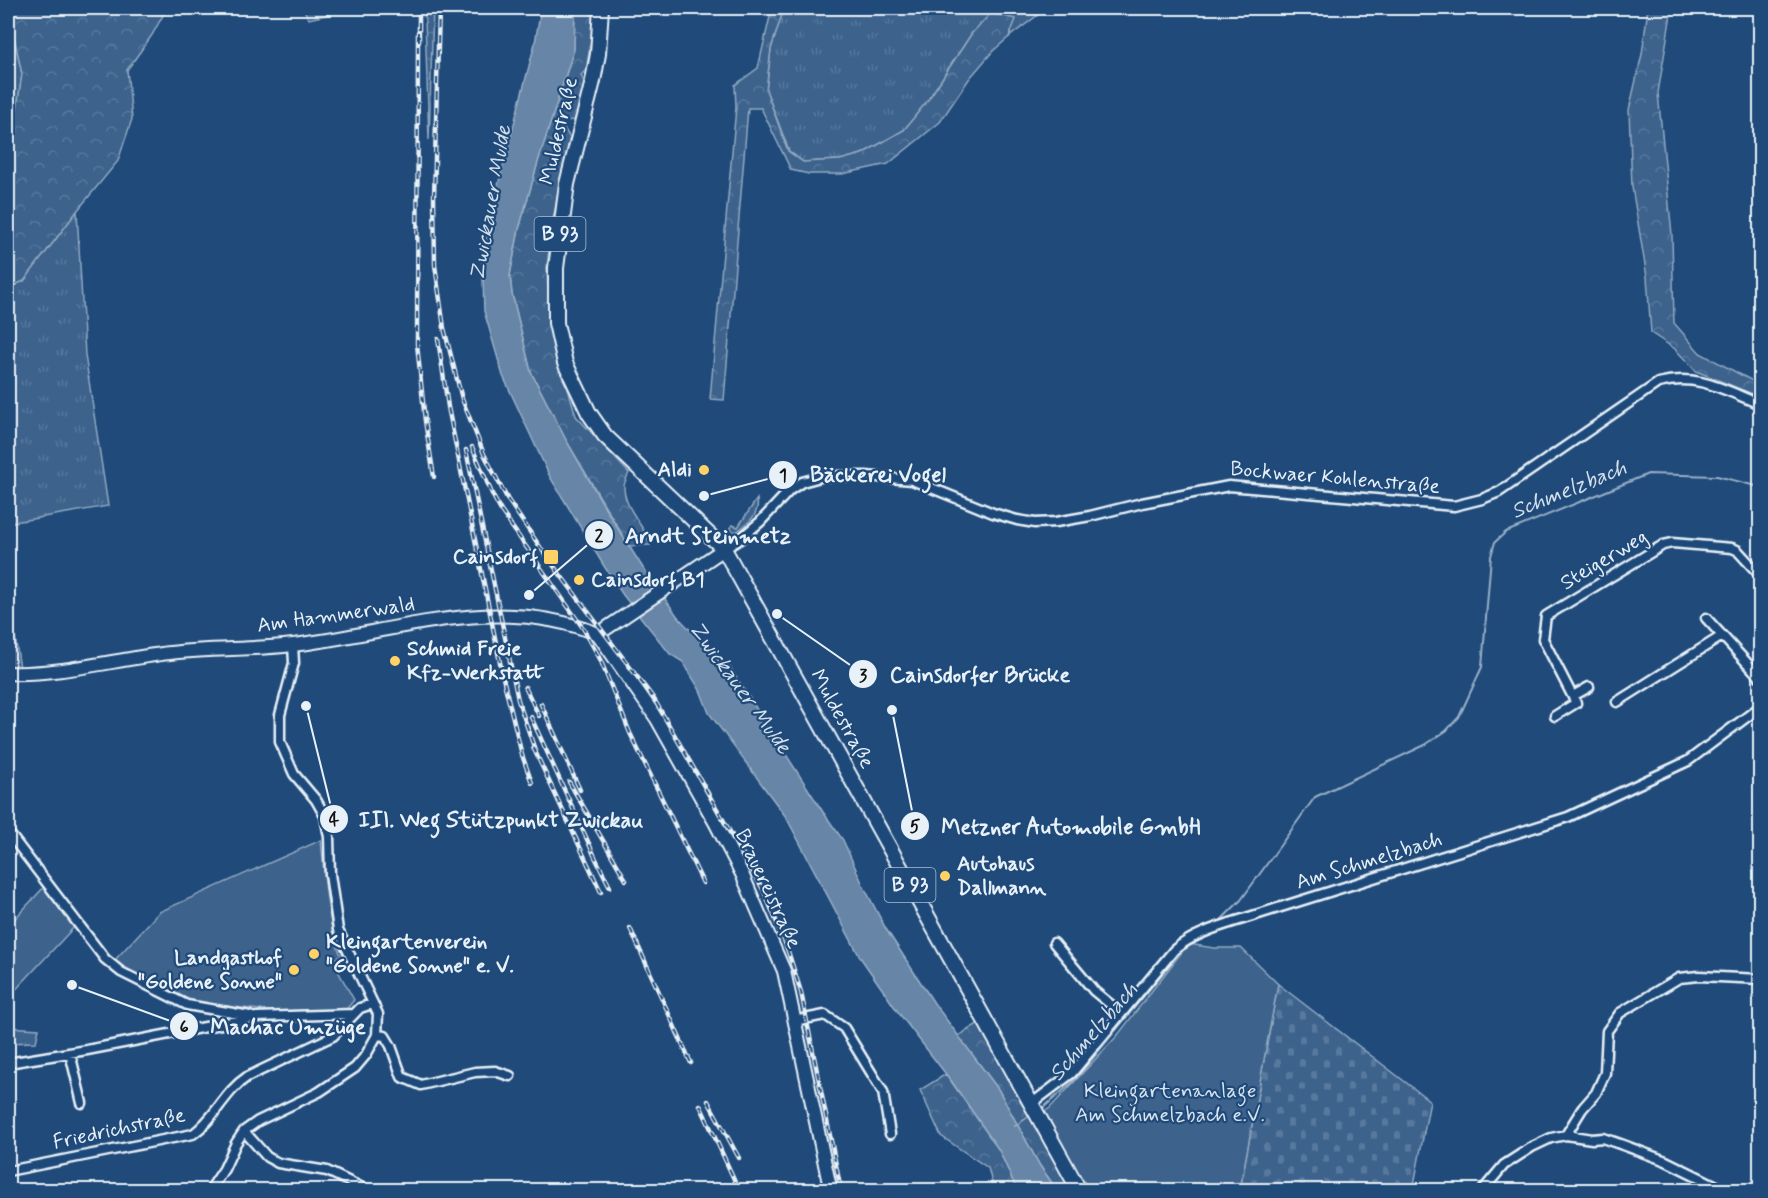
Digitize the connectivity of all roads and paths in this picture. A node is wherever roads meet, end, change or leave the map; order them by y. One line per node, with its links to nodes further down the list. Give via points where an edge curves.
1 (601, 8): 3 (main road, Muldestraße / B 93, via 598,54 567,183 561,226 555,302 559,343 571,379 605,436)
2 (1761, 404): 3 (street, Bockwaer Kohlenstraße, via 1702,381 1658,383 1499,492 1454,506 1229,486 1090,516 1035,523 993,513 912,480 824,476 790,490 760,522)
3 (724, 549): 6 (main road); 29 (main road, Muldestraße / B 93)
4 (1761, 575): 12 (street, Steigerweg, via 1732,548 1672,543 1546,616 1543,639)
5 (1706, 618): 7 (street)
6 (598, 634): 8 (main road, Am Hammerwald, via 576,625 516,616 450,617); 23 (main road, Brauereistraße, via 657,719 742,874 784,971)
7 (1722, 636): 10 (street); 13 (street)
8 (293, 645): 9 (main road, Am Hammerwald, via 169,653 35,673); 19 (street, via 294,663 279,715 280,742 294,774 325,816 338,930)
9 (8, 673)
10 (1761, 677)
11 (1589, 687): 12 (street)
12 (1573, 696): 15 (street, via 1576,703)
13 (1617, 702)
14 (1761, 707): 21 (street, Am Schmelzbach, via 1688,761 1568,817 1194,937 1174,950)
15 (1555, 716)
16 (8, 832): 22 (street, via 105,958 121,972 187,1005)
17 (1054, 943): 21 (street, via 1094,991)
18 (1761, 979): 32 (street, via 1679,978 1620,1013 1606,1031 1605,1073 1596,1093)
19 (372, 1004): 20 (street, Friedrichstraße); 24 (street, via 378,1014)
20 (354, 1014): 22 (street); 33 (street, Friedrichstraße, via 333,1036 235,1084 204,1127 193,1134)
21 (1121, 1014): 29 (street, Am Schmelzbach, via 1072,1073)
22 (257, 1017): 25 (street)
23 (794, 1021): 31 (street, via 825,1015 844,1028 883,1092); 36 (main road, Brauereistraße)
24 (377, 1035): 27 (street, via 385,1036 391,1046 402,1077 421,1085 475,1072 495,1071); 30 (street, via 355,1068 319,1092)
25 (70, 1053): 26 (street); 28 (street)
26 (8, 1063)
27 (510, 1076)
28 (81, 1103)
29 (1031, 1104): 37 (main road, Muldestraße / B 93)
30 (244, 1131): 34 (street); 35 (street, via 267,1157 278,1163 327,1171)
31 (890, 1134)
32 (1566, 1135): 38 (street, via 1532,1147 1504,1165); 39 (street, via 1603,1138 1623,1145 1666,1161)
33 (8, 1171)
34 (210, 1191)
35 (367, 1191)
36 (828, 1191)
37 (1079, 1191)
38 (1483, 1191)
39 (1725, 1191)

